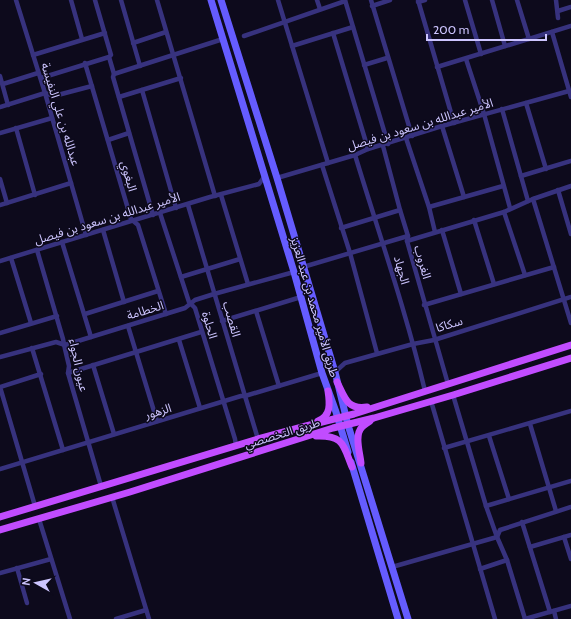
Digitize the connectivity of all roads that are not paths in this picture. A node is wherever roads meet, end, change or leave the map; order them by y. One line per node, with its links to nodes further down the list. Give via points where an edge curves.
1 (16, 0): 39 (street, عبدالله بن علي النفيسة)
2 (72, 0): 32 (street)
3 (95, 0): 29 (street)
4 (121, 0): 35 (street)
5 (157, 0): 27 (street)
6 (211, 0): 33 (main road, طريق الأمير محمد بن عبد العزيز)
7 (221, 0): 82 (main road, طريق الأمير محمد بن عبد العزيز)
8 (278, 0): 24 (street)
9 (317, 0): 21 (street)
10 (371, 0): 19 (street)
11 (390, 0): 19 (street)
12 (425, 0): 18 (street)
13 (465, 0): 38 (street)
14 (492, 0): 37 (street)
15 (517, 0): 34 (street)
16 (556, 0): 22 (street)
17 (345, 1): 21 (street); 26 (street, الغروب)
18 (418, 1): 47 (street)
19 (372, 6): 42 (street)
20 (571, 7): 22 (street)
21 (320, 9): 24 (street)
22 (558, 11): 23 (street)
23 (558, 18)
24 (284, 22): 31 (street); 36 (street)
25 (571, 26): 28 (street)
26 (353, 27): 30 (street); 45 (street, الغروب)
27 (166, 32): 35 (street); 40 (street)
28 (552, 32): 34 (street); 55 (street)
29 (105, 33): 32 (street); 41 (street, via 111,55)
30 (334, 33): 36 (street); 74 (street)
31 (244, 36)
32 (82, 39): 39 (street)
33 (223, 39): 40 (street); 81 (main road, طريق الأمير محمد بن عبد العزيز)
34 (529, 39): 37 (street)
35 (133, 42): 46 (street)
36 (292, 46): 77 (street)
37 (505, 46): 38 (street)
38 (481, 54): 43 (street)
39 (33, 55): 50 (street, عبدالله بن علي النفيسة)
40 (173, 56): 46 (street); 51 (street)
41 (109, 57): 44 (street); 48 (street)
42 (387, 58): 45 (street); 70 (street)
43 (466, 59): 47 (street); 63 (street)
44 (85, 64): 50 (street); 53 (street, البغوي)
45 (364, 64): 73 (street, الغروب)
46 (140, 66): 48 (street)
47 (437, 67): 65 (street)
48 (113, 75): 57 (street)
49 (0, 76): 52 (street)
50 (39, 76): 52 (street); 56 (street, عبدالله بن علي النفيسة)
51 (180, 78): 54 (street); 89 (street)
52 (3, 84): 60 (street)
53 (92, 86): 56 (street, via 54,96); 72 (street, البغوي)
54 (142, 90): 57 (street); 97 (street)
55 (569, 90): 58 (street); 59 (street, الأمير عبدالله بن سعود بن فيصل)
56 (45, 93): 60 (street); 64 (street, عبدالله بن علي النفيسة)
57 (119, 97): 69 (street)
58 (571, 97)
59 (526, 103): 62 (street, الأمير عبدالله بن سعود بن فيصل); 79 (street)
60 (8, 105): 61 (street)
61 (0, 107)
62 (502, 109): 63 (street, الأمير عبدالله بن سعود بن فيصل); 80 (street)
63 (484, 114): 65 (street, الأمير عبدالله بن سعود بن فيصل); 85 (street)
64 (52, 118): 67 (street); 84 (street, عبدالله بن علي النفيسة)
65 (454, 123): 66 (street, الأمير عبدالله بن سعود بن فيصل)
66 (442, 126): 70 (street, الأمير عبدالله بن سعود بن فيصل); 90 (street)
67 (16, 128): 68 (street); 88 (street)
68 (0, 133)
69 (129, 133): 72 (street); 104 (street)
70 (412, 136): 71 (street, الأمير عبدالله بن سعود بن فيصل)
71 (406, 138): 73 (street, الأمير عبدالله بن سعود بن فيصل); 96 (street)
72 (108, 140): 107 (street, البغوي)
73 (386, 145): 74 (street, الأمير عبدالله بن سعود بن فيصل); 99 (street, الغروب)
74 (368, 149): 75 (street, الأمير عبدالله بن سعود بن فيصل)
75 (355, 155): 77 (street, الأمير عبدالله بن سعود بن فيصل); 105 (street, الجهاد)
76 (571, 161): 79 (street)
77 (328, 163): 78 (street, الأمير عبدالله بن سعود بن فيصل)
78 (322, 165): 82 (street, الأمير عبدالله بن سعود بن فيصل); 108 (street)
79 (546, 169): 80 (street)
80 (521, 176): 92 (street)
81 (264, 177): 89 (street, الأمير عبدالله بن سعود بن فيصل, via 259,184); 125 (main road, طريق الأمير محمد بن عبد العزيز)
82 (277, 178): 122 (main road, طريق الأمير محمد بن عبد العزيز)
83 (0, 179): 93 (street)
84 (71, 184): 88 (street); 113 (street, عبدالله بن علي النفيسة)
85 (503, 186): 90 (street); 98 (street)
86 (571, 186): 87 (street)
87 (558, 190): 91 (street); 103 (street)
88 (35, 195): 93 (street)
89 (218, 195): 94 (street, الأمير عبدالله بن سعود بن فيصل); 120 (street)
90 (464, 197): 96 (street)
91 (535, 198): 92 (street); 123 (street)
92 (528, 201): 98 (street)
93 (7, 203): 95 (street)
94 (188, 205): 97 (street, الأمير عبدالله بن سعود بن فيصل); 124 (street, القصب)
95 (0, 206)
96 (429, 207): 111 (street)
97 (176, 208): 102 (street, الأمير عبدالله بن سعود بن فيصل)
98 (510, 208): 101 (street)
99 (400, 210): 105 (street); 114 (street, الغروب)
100 (571, 211): 103 (street)
101 (504, 212): 106 (street); 126 (street)
102 (160, 213): 104 (street, الأمير عبدالله بن سعود بن فيصل); 127 (street, الحلوة)
103 (564, 213): 112 (street)
104 (153, 215): 107 (street, الأمير عبدالله بن سعود بن فيصل)
105 (374, 218): 108 (street); 116 (street, الجهاد)
106 (474, 220): 110 (street); 129 (street)
107 (133, 221): 109 (street, الأمير عبدالله بن سعود بن فيصل); 130 (street, البغوي, via 138,225)
108 (341, 228): 118 (street)
109 (103, 230): 113 (street, الأمير عبدالله بن سعود بن فيصل); 136 (street)
110 (442, 230): 111 (street); 132 (street)
111 (435, 232): 114 (street)
112 (571, 234)
113 (86, 235): 115 (street, الأمير عبدالله بن سعود بن فيصل)
114 (407, 238): 116 (street); 138 (street, الغروب)
115 (62, 242): 117 (street, الأمير عبدالله بن سعود بن فيصل); 140 (street)
116 (384, 243): 118 (street); 152 (street, الجهاد)
117 (37, 250): 119 (street, الأمير عبدالله بن سعود بن فيصل); 142 (street, عيون الجواء)
118 (350, 253): 122 (street); 157 (street)
119 (11, 258): 121 (street, الأمير عبدالله بن سعود بن فيصل); 144 (street)
120 (240, 259): 124 (street); 128 (street)
121 (0, 261)
122 (303, 267): 162 (main road, طريق الأمير محمد بن عبد العزيز)
123 (554, 267): 126 (street); 135 (street)
124 (207, 269): 127 (street); 131 (street, القصب)
125 (294, 272): 128 (street, الخطامة); 133 (main road, طريق الأمير محمد بن عبد العزيز)
126 (525, 275): 129 (street)
127 (181, 277): 137 (street, الحلوة)
128 (248, 284): 131 (street, الخطامة)
129 (494, 284): 132 (street)
130 (158, 291): 136 (street); 141 (street, البغوي)
131 (214, 294): 137 (street, الخطامة, via 195,300); 143 (street, القصب)
132 (461, 294): 138 (street)
133 (301, 297): 139 (street); 163 (main road, طريق الأمير محمد بن عبد العزيز)
134 (571, 297): 135 (street, سكاكا)
135 (564, 299): 145 (street); 151 (street, سكاكا)
136 (124, 302): 140 (street)
137 (191, 304): 141 (street, الخطامة); 147 (street, الحلوة, via 195,308)
138 (424, 305): 151 (street, الغروب)
139 (256, 311): 143 (street); 167 (street)
140 (84, 314): 149 (street)
141 (166, 314): 146 (street, الخطامة)
142 (56, 316): 144 (street); 153 (street, عيون الجواء)
143 (222, 321): 173 (street, القصب)
144 (31, 323): 148 (street)
145 (571, 323)
146 (128, 326): 149 (street, الخطامة); 156 (street)
147 (202, 332): 150 (street); 176 (street, الحلوة)
148 (0, 333)
149 (91, 337): 153 (street, الخطامة)
150 (179, 340): 156 (street); 178 (street)
151 (434, 340): 152 (street, سكاكا); 166 (street, الغروب)
152 (413, 344): 157 (street, سكاكا); 171 (street, الجهاد)
153 (65, 345): 155 (street, الخطامة, via 56,342); 161 (street, عيون الجواء)
154 (571, 345): 166 (main road, طريق التخصصي)
155 (32, 348): 158 (street, الخطامة); 164 (street)
156 (136, 352): 160 (street); 183 (street)
157 (377, 353): 162 (street, سكاكا, via 345,363)
158 (0, 357)
159 (571, 358): 172 (main road, طريق التخصصي)
160 (93, 365): 161 (street); 189 (street)
161 (68, 372): 193 (street, عيون الجواء)
162 (335, 372): 165 (main road, طريق الأمير محمد بن عبد العزيز)
163 (322, 373): 167 (street, الزهور); 170 (main road, طريق الأمير محمد بن عبد العزيز)
164 (41, 374): 168 (street); 197 (street)
165 (337, 382): 169 (main road, طريق الأمير محمد بن عبد العزيز); 177 (main road, via 350,405 359,408)
166 (448, 384): 171 (main road, طريق التخصصي)
167 (279, 386): 173 (street, الزهور)
168 (0, 387): 174 (street)
169 (339, 390): 170 (main road, via 340,404 337,404); 180 (main road, طريق الأمير محمد بن عبد العزيز)
170 (328, 391): 182 (main road, طريق الأمير محمد بن عبد العزيز); 186 (main road, via 328,413 323,419)
171 (425, 391): 177 (main road, طريق التخصصي)
172 (453, 395): 175 (main road, طريق التخصصي); 194 (street)
173 (244, 396): 176 (street, الزهور); 192 (street, القصب)
174 (2, 401): 198 (street)
175 (431, 401): 181 (main road, طريق التخصصي); 196 (street)
176 (223, 402): 178 (street, الزهور); 195 (street, الحلوة)
177 (379, 406): 180 (main road, طريق التخصصي)
178 (200, 408): 183 (street, الزهور)
179 (571, 411): 185 (street)
180 (346, 416): 182 (main road, طريق التخصصي); 187 (main road, طريق الأمير محمد بن عبد العزيز)
181 (374, 418): 187 (main road, طريق التخصصي); 199 (main road, via 363,426 359,433)
182 (338, 419): 184 (main road, طريق التخصصي); 187 (main road, طريق الأمير محمد بن عبد العزيز)
183 (157, 421): 189 (street, الزهور)
184 (324, 422): 186 (main road, طريق التخصصي); 188 (main road, via 337,422)
185 (530, 424): 191 (street); 204 (street)
186 (306, 426): 192 (main road, طريق التخصصي)
187 (344, 426): 188 (main road, طريق التخصصي); 199 (main road, طريق الأمير محمد بن عبد العزيز); 200 (main road, طريق الأمير محمد بن عبد العزيز)
188 (324, 431): 190 (main road, طريق التخصصي)
189 (114, 434): 193 (street, الزهور)
190 (310, 436): 200 (main road, via 326,435 338,439); 205 (main road, طريق التخصصي)
191 (489, 436): 194 (street); 206 (street)
192 (258, 439): 195 (main road, طريق التخصصي)
193 (89, 442): 197 (street, الزهور); 203 (street, عيون الجواء)
194 (466, 442): 196 (street); 208 (street)
195 (236, 446): 203 (main road, طريق التخصصي)
196 (444, 448): 218 (street)
197 (63, 450): 198 (street, الزهور)
198 (22, 463): 201 (street, الزهور); 207 (street)
199 (360, 464): 223 (main road, طريق الأمير محمد بن عبد العزيز)
200 (352, 467): 228 (main road, طريق الأمير محمد بن عبد العزيز)
201 (0, 469)
202 (571, 481): 204 (street)
203 (101, 486): 207 (main road, طريق التخصصي)
204 (550, 488): 206 (street); 210 (street)
205 (112, 497): 212 (main road, طريق التخصصي); 231 (street)
206 (509, 499): 208 (street)
207 (35, 506): 211 (main road, طريق التخصصي)
208 (486, 506): 216 (street)
209 (571, 507): 210 (street)
210 (556, 511): 213 (street)
211 (0, 516)
212 (39, 519): 214 (main road, طريق التخصصي); 220 (street)
213 (522, 522): 216 (street, via 500,530); 219 (street)
214 (0, 530)
215 (571, 535): 217 (street)
216 (497, 537): 218 (street); 222 (street)
217 (564, 537): 219 (street); 221 (street)
218 (472, 543): 223 (street); 225 (street)
219 (530, 547): 232 (street)
220 (51, 559): 224 (street); 234 (street)
221 (571, 559)
222 (507, 560): 225 (street); 240 (street)
223 (392, 567): 227 (main road, طريق الأمير محمد بن عبد العزيز)
224 (17, 568): 226 (street); 229 (street)
225 (480, 569): 239 (street)
226 (0, 573)
227 (398, 586): 228 (main road); 238 (main road, طريق الأمير محمد بن عبد العزيز)
228 (389, 588): 237 (main road, طريق الأمير محمد بن عبد العزيز)
229 (27, 603)
230 (571, 606): 232 (street)
231 (146, 610): 235 (street); 236 (street)
232 (552, 611): 233 (street); 241 (street)
233 (532, 618): 240 (street)
234 (70, 619)
235 (116, 619)
236 (149, 619)
237 (398, 619)
238 (408, 619)
239 (495, 619)
240 (525, 619)
241 (556, 619)

